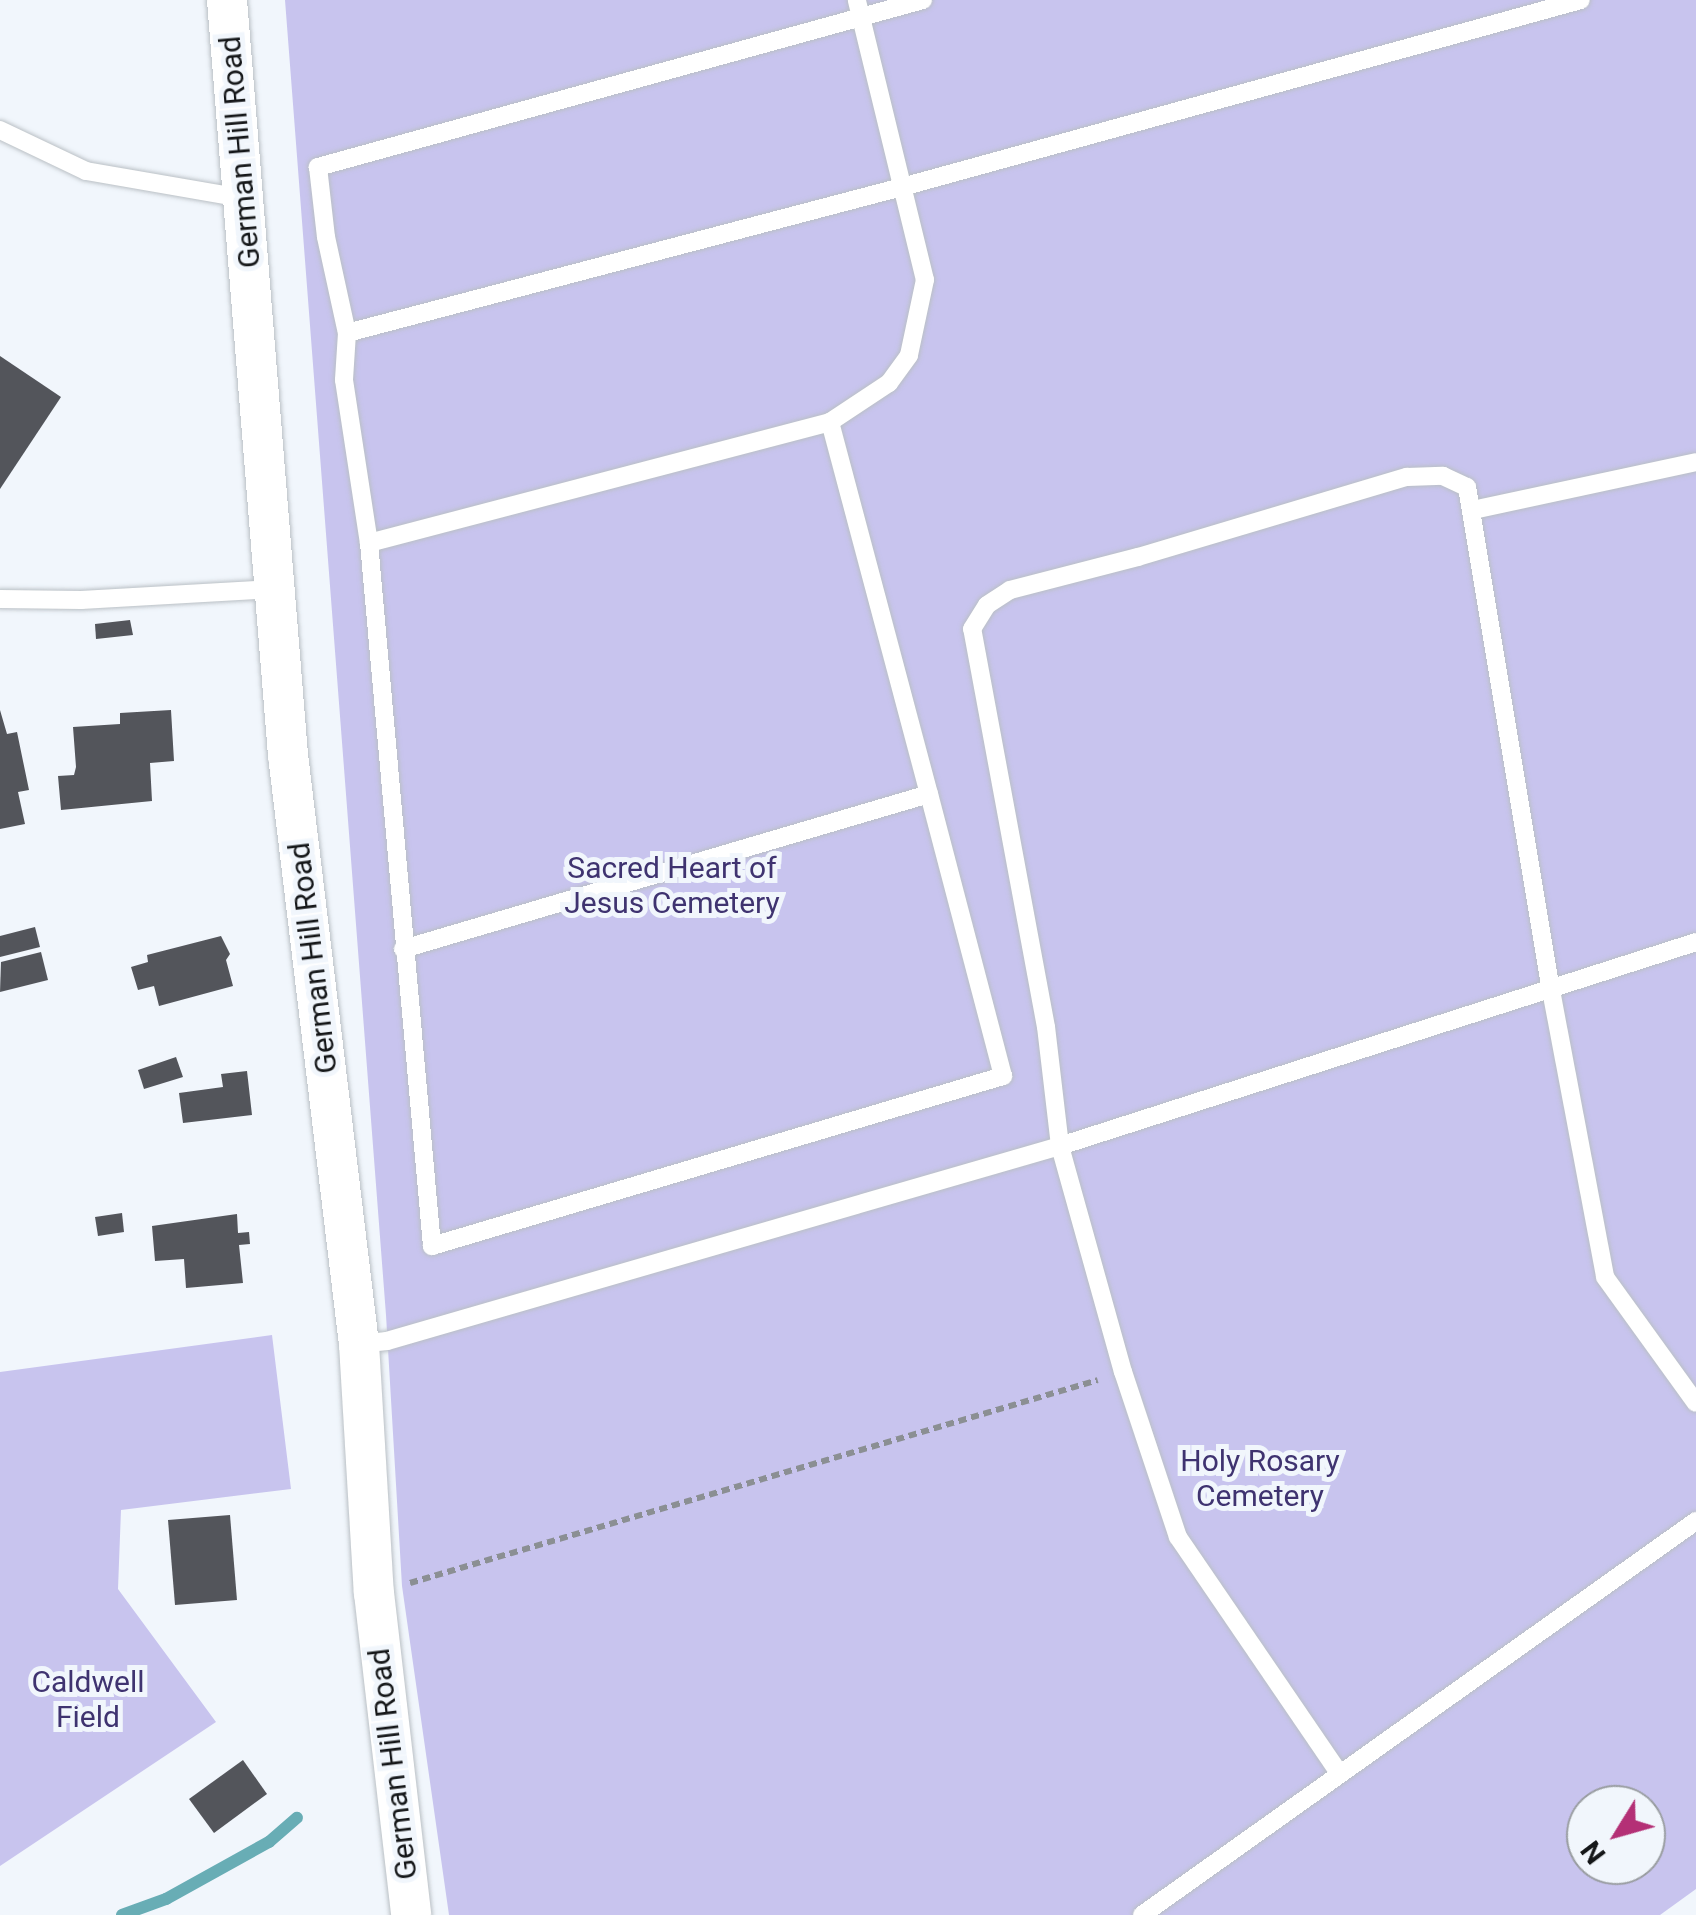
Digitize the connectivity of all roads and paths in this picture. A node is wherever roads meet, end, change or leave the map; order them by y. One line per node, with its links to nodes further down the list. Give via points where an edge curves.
1 (228, 0): 7 (street, German Hill Road)
2 (923, 0): 4 (lane)
3 (1581, 0): 6 (lane)
4 (859, 8): 6 (lane); 8 (lane, via 318,167)
5 (0, 130): 7 (lane, via 86,171)
6 (902, 187): 8 (lane); 9 (lane, via 925,280 909,355 889,383)
7 (244, 198): 13 (street, German Hill Road)
8 (347, 333): 12 (lane, via 344,380)
9 (830, 422): 12 (lane); 15 (lane)
10 (1696, 462): 11 (lane)
11 (1473, 510): 18 (lane); 19 (lane, via 1467,486 1443,476 1407,477 1010,590 986,605 972,630 1046,1028)
12 (369, 543): 17 (lane)
13 (275, 589): 14 (lane); 20 (street, German Hill Road, via 288,754)
14 (0, 598)
15 (929, 794): 17 (lane); 17 (lane, via 1003,1076 432,1246)
16 (1696, 942): 18 (lane)
17 (402, 950)
18 (1550, 985): 19 (lane); 22 (lane, via 1605,1277)
19 (1060, 1146): 20 (lane); 21 (lane)
20 (359, 1344): 24 (street, German Hill Road)
21 (1123, 1372): 24 (path); 25 (lane, via 1178,1537)
22 (1696, 1403)
23 (1696, 1520): 25 (lane)
24 (374, 1593): 26 (street, German Hill Road)
25 (1339, 1773): 27 (lane)
26 (411, 1915)
27 (1142, 1915)

